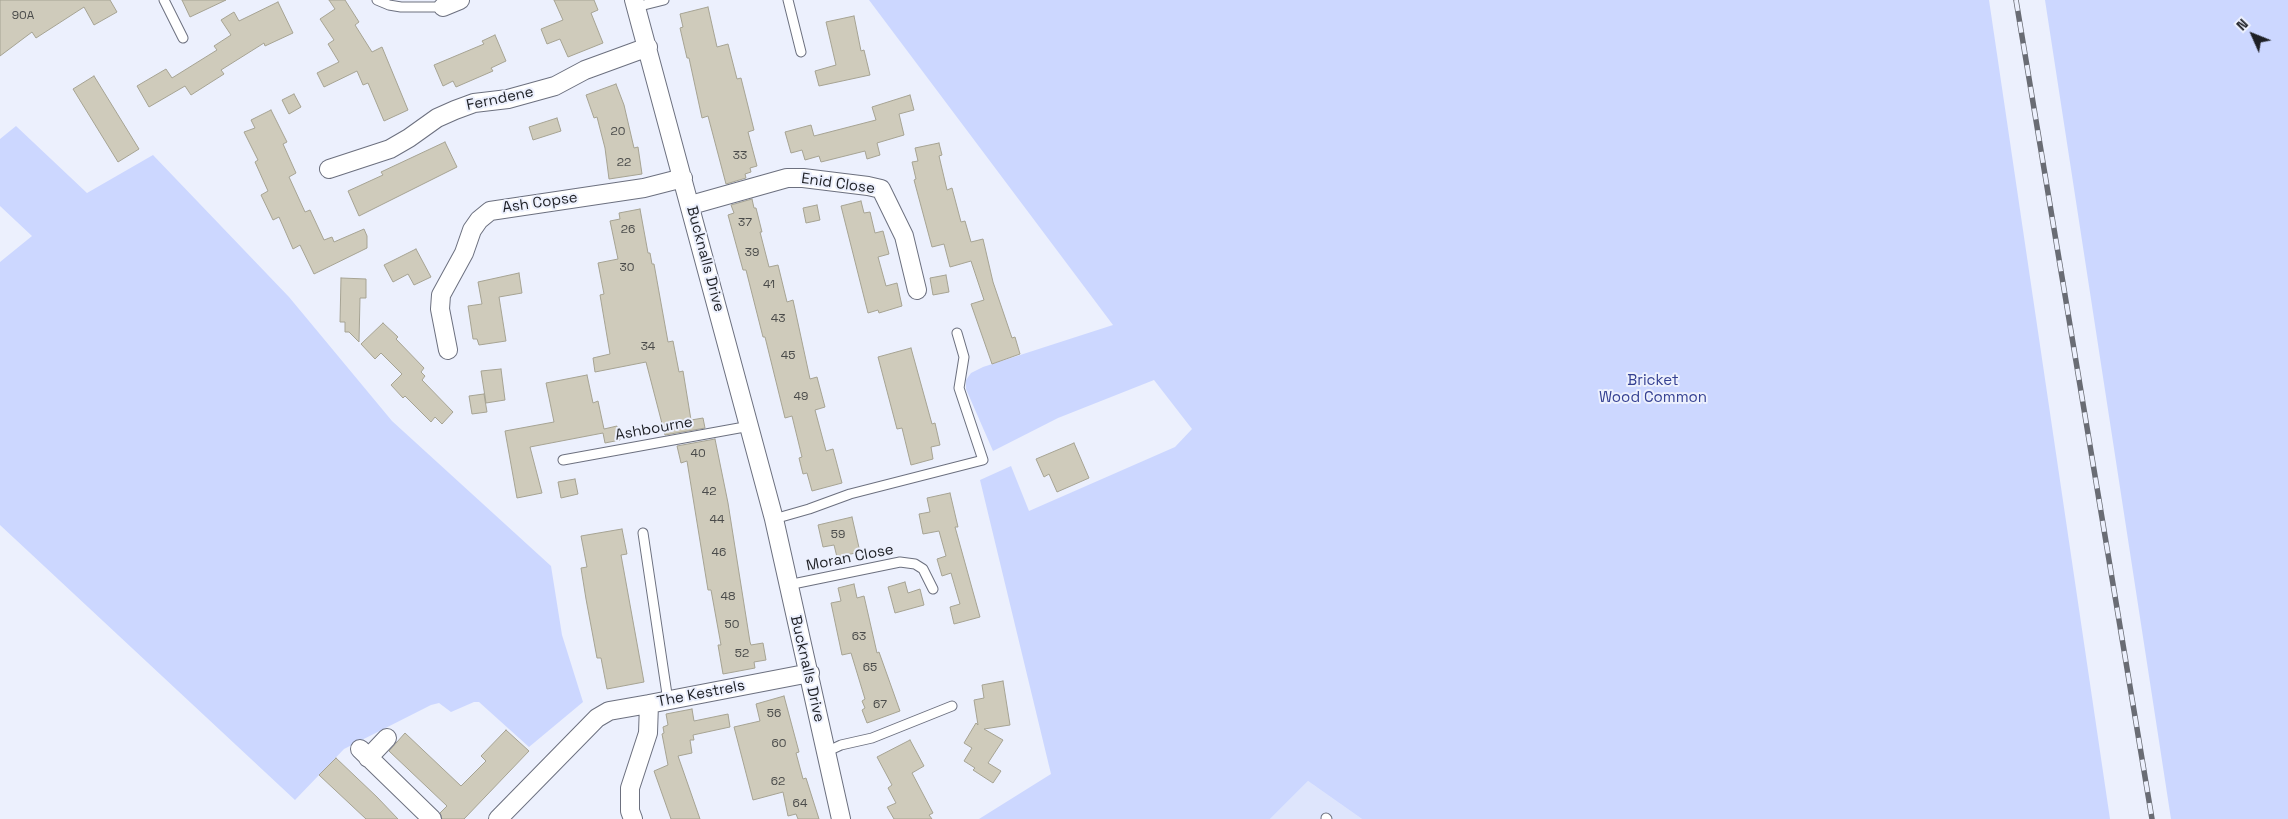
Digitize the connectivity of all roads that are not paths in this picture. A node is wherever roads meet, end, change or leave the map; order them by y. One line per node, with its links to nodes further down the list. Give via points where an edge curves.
1 (164, 0): 8 (lane)
2 (377, 0): 7 (lane, via 401,7)
3 (460, 0): 7 (street)
4 (664, 0): 6 (lane)
5 (788, 0): 10 (lane)
6 (635, 3): 9 (street, Bucknalls Drive)
7 (443, 6)
8 (183, 38)
9 (648, 47): 11 (street, Ferndene, via 585,70 555,86 455,110 390,149); 12 (street, Bucknalls Drive)
10 (801, 52)
11 (329, 169)
12 (683, 178): 13 (street, Bucknalls Drive); 16 (street, Ash Copse, via 644,188 490,211 472,230 464,253 441,295 440,309)
13 (691, 205): 14 (street, Enid Close, via 787,178 881,189 904,236); 17 (street, Bucknalls Drive)
14 (918, 290)
15 (957, 334): 19 (lane, via 964,358 959,388 982,460 850,494)
16 (448, 350)
17 (750, 426): 18 (lane, Ashbourne); 19 (street, Bucknalls Drive)
18 (563, 460)
19 (774, 520): 21 (street, Bucknalls Drive)
20 (643, 533): 24 (lane)
21 (788, 585): 22 (lane, Moran Close, via 900,562 923,569); 23 (street, Bucknalls Drive)
22 (933, 589)
23 (810, 673): 24 (street, The Kestrels); 28 (street, Bucknalls Drive)
24 (668, 700): 25 (street, The Kestrels)
25 (649, 704): 30 (street, via 609,711 597,718); 31 (street, The Kestrels, via 648,732 630,788)
26 (952, 706): 28 (lane, via 872,738 841,744)
27 (387, 738): 29 (street, via 364,754)
28 (826, 752): 32 (street, Bucknalls Drive)
29 (432, 819)
30 (498, 819)
31 (633, 819)
32 (841, 819)

